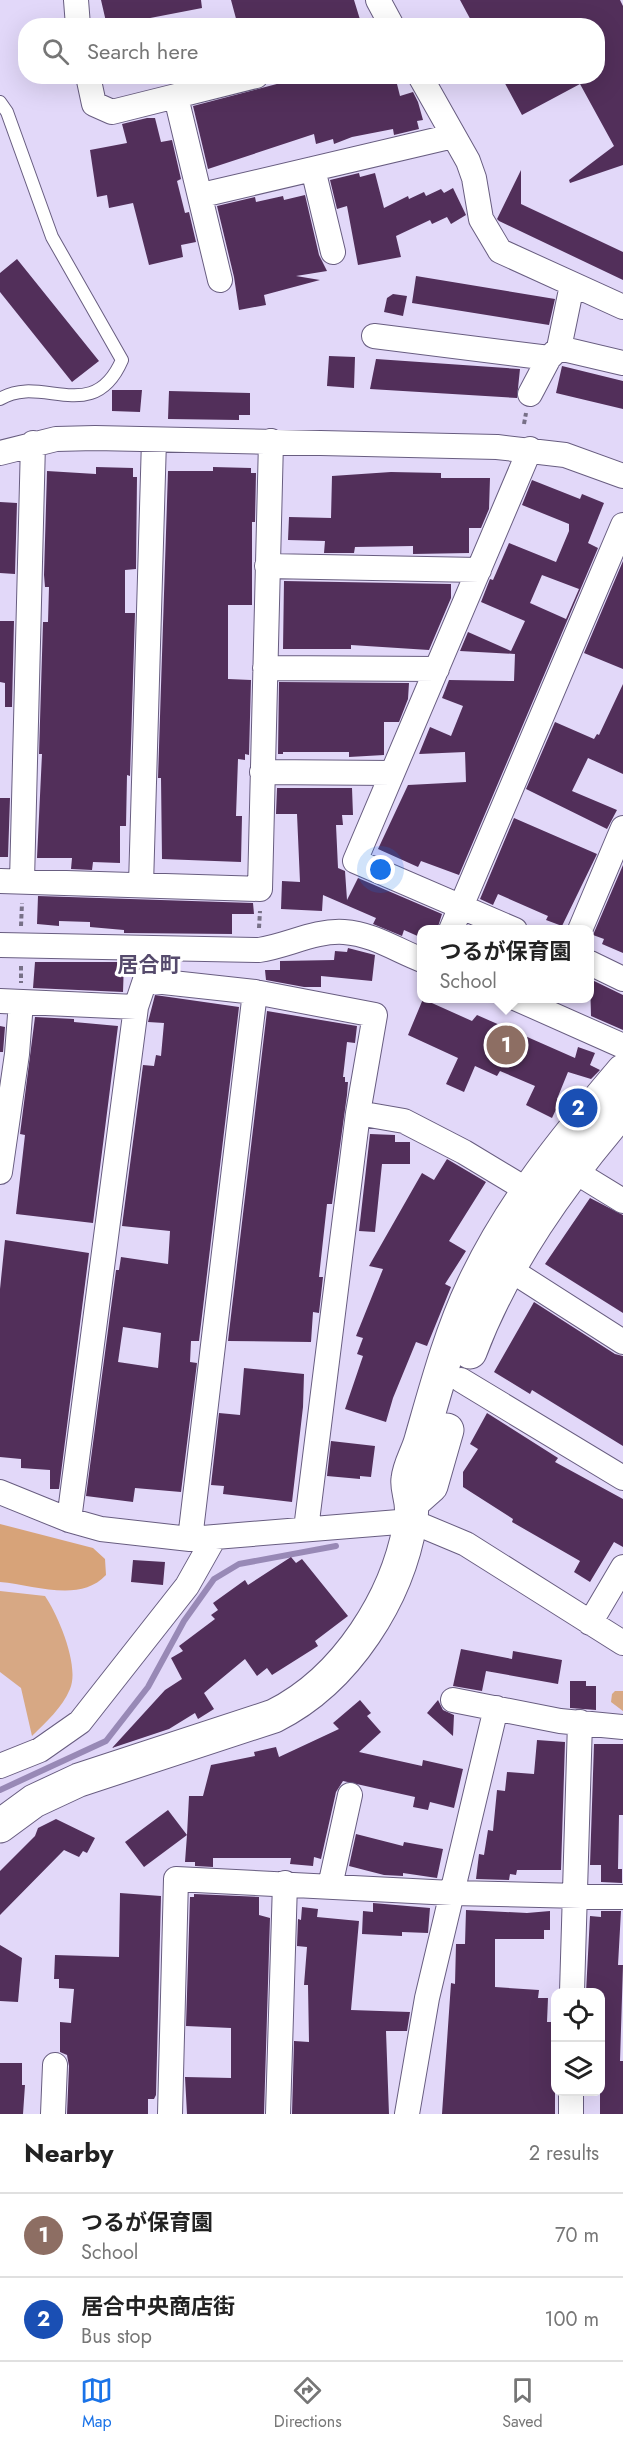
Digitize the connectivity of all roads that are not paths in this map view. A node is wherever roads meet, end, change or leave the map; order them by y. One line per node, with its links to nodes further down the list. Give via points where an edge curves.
1 (76, 0): 3 (street)
2 (378, 0): 4 (street)
3 (77, 18)
4 (388, 18)
5 (90, 84): 8 (street, via 94,104 112,112)
6 (226, 84): 8 (street)
7 (424, 84): 10 (street)
8 (176, 97): 12 (street)
9 (0, 102): 21 (lane, via 52,237 122,360 117,372 91,392 76,397 24,391 11,392)
10 (453, 136): 11 (street); 15 (street, via 474,178 481,219 495,246)
11 (312, 169): 12 (street); 13 (street)
12 (201, 195): 14 (street)
13 (333, 252)
14 (220, 280)
15 (572, 285): 16 (street); 18 (street)
16 (623, 307)
17 (374, 336): 18 (street)
18 (554, 353): 19 (street); 20 (street)
19 (623, 363)
20 (530, 394)
21 (0, 399)
22 (154, 440): 23 (street); 24 (street, via 95,438); 37 (street)
23 (271, 441): 25 (street); 29 (street)
24 (33, 443): 26 (street); 36 (street)
25 (530, 449): 27 (street, via 565,455); 30 (street)
26 (0, 453)
27 (623, 476)
28 (623, 525): 38 (street)
29 (267, 566): 30 (street); 31 (street)
30 (479, 570): 32 (street)
31 (265, 668): 32 (street); 33 (street)
32 (436, 669): 34 (street)
33 (262, 772): 34 (street); 37 (street, via 260,889)
34 (392, 772): 38 (street, via 355,861)
35 (623, 828): 41 (street)
36 (11, 881): 37 (street)
37 (141, 885)
38 (461, 906): 39 (street); 40 (street)
39 (454, 925)
40 (504, 925)
41 (582, 925)
42 (0, 945): 43 (street, via 259,950 309,936 344,932 380,940)
43 (417, 958)
44 (594, 965): 45 (street)
45 (623, 979)
46 (255, 993): 49 (street, via 145,980); 53 (street, via 375,1016); 66 (street)
47 (10, 1002): 49 (street); 54 (street, via 17,1054)
48 (524, 1003): 50 (street)
49 (136, 1007): 64 (street)
50 (623, 1046)
51 (623, 1071): 56 (street, via 551,1156)
52 (623, 1110): 55 (street)
53 (358, 1113): 56 (street, via 404,1121); 65 (street)
54 (0, 1172)
55 (574, 1172): 56 (street); 57 (street)
56 (538, 1197): 58 (street); 63 (street, via 473,1286 441,1370 407,1479)
57 (623, 1201)
58 (509, 1269): 59 (street); 60 (street, via 482,1322)
59 (623, 1342)
60 (461, 1380): 61 (street); 63 (street, via 431,1486)
61 (623, 1478)
62 (0, 1492): 64 (street)
63 (412, 1512): 65 (street); 68 (street); 76 (street, via 396,1568 372,1623 335,1674 297,1704 274,1716 79,1780 34,1802)
64 (69, 1520): 66 (street, via 101,1529)
65 (306, 1529): 66 (street)
66 (202, 1539): 74 (street, via 187,1586 80,1722 40,1750)
67 (623, 1567): 68 (street)
68 (590, 1623): 69 (street)
69 (623, 1643)
70 (453, 1700): 71 (street)
71 (496, 1708): 72 (street); 79 (street)
72 (580, 1722): 73 (street); 81 (street)
73 (623, 1727)
74 (0, 1766)
75 (350, 1794): 78 (street)
76 (0, 1826)
77 (285, 1883): 78 (street); 86 (street, via 176,1879); 87 (street)
78 (330, 1886): 79 (street)
79 (452, 1893): 81 (street); 88 (street, via 427,1998)
80 (623, 1897): 81 (street)
81 (573, 1898): 82 (street)
82 (572, 1988)
83 (55, 2065): 85 (street)
84 (571, 2096): 89 (street)
85 (53, 2114)
86 (170, 2114)
87 (278, 2114)
88 (407, 2114)
89 (571, 2114)

